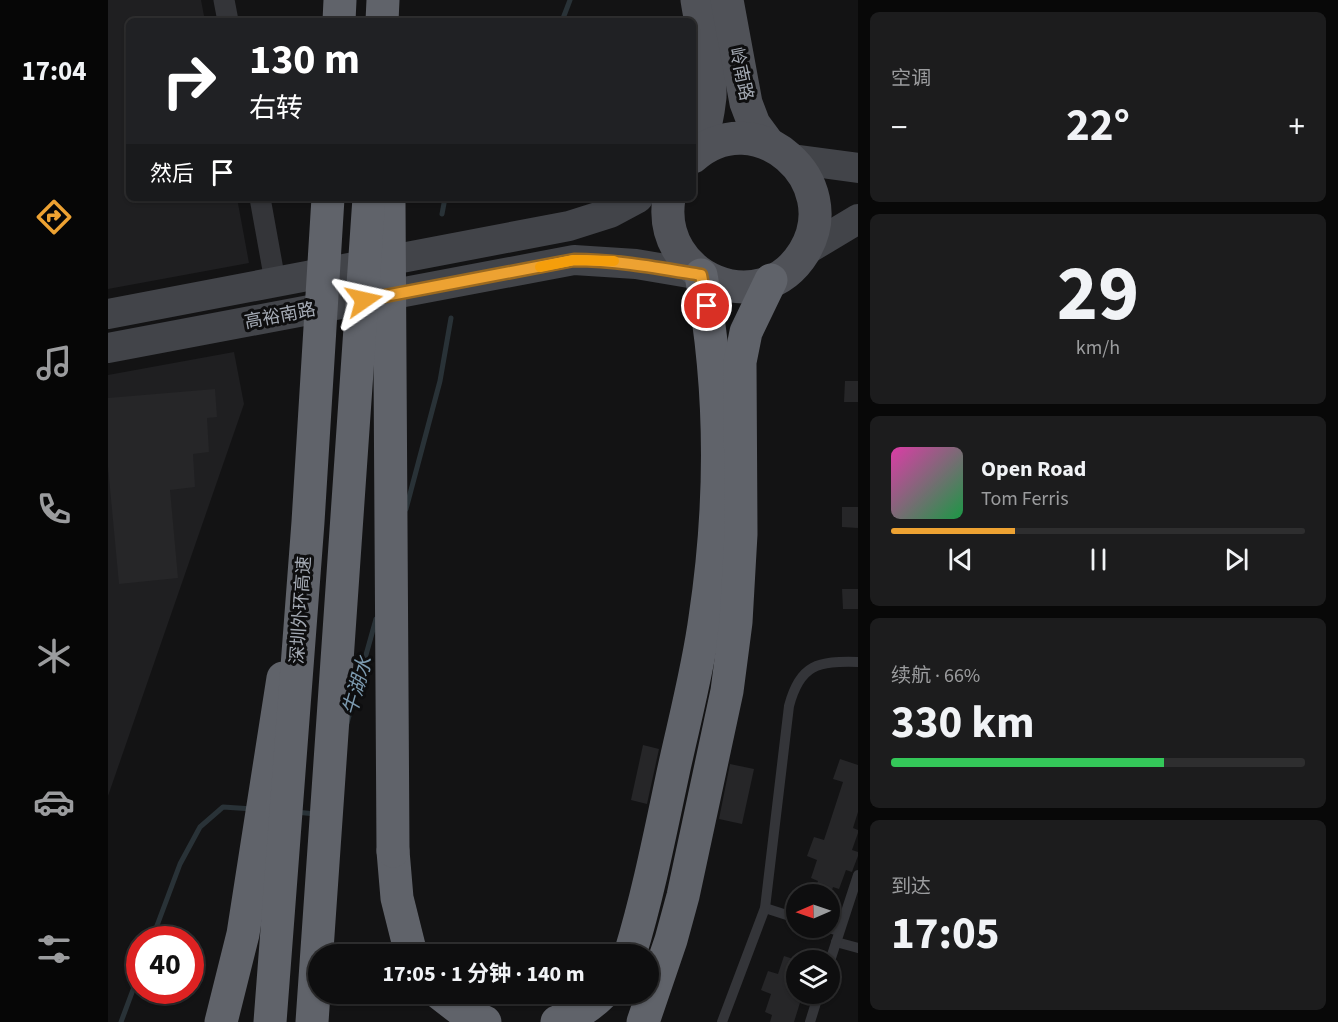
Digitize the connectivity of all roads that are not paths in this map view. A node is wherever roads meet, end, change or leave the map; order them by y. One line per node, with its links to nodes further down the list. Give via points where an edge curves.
1 (224, 0): 6 (street)
2 (340, 0): 7 (highway)
3 (385, 0): 8 (highway); 9 (highway)
4 (697, 0): 11 (main road, 岭南路, via 710,97)
5 (727, 0): 10 (main road, 岭南路, via 746,103 754,124)
6 (227, 18)
7 (339, 18)
8 (382, 18)
9 (388, 18)
10 (780, 151): 11 (main road, via 739,138 725,140); 12 (street); 20 (main road, 岭南路, via 809,182 815,211 810,239)
11 (696, 154)
12 (858, 168)
13 (261, 201): 23 (street)
14 (328, 201): 26 (highway, 深圳外环高速, bridge)
15 (369, 201): 42 (highway, bridge)
16 (389, 201): 33 (highway, bridge, via 393,851 397,898)
17 (632, 201): 23 (street, 高裕南路, via 569,226)
18 (669, 201): 21 (main road, via 674,242)
19 (858, 219): 20 (street)
20 (803, 252): 22 (main road)
21 (701, 275): 22 (main road, via 722,284 743,286); 25 (street, 高裕南路, via 636,264 574,260); 34 (highway, via 715,376 717,459 712,555 698,658)
22 (771, 280): 46 (highway, via 752,318 740,362 741,534 727,691 683,896)
23 (275, 281): 24 (street, 高裕南路)
24 (108, 314)
25 (108, 348)
26 (308, 522): 40 (highway, bridge, via 243,934); 41 (highway, 深圳外环高速, bridge)
27 (858, 662): 29 (lane, via 823,663 806,672 794,687)
28 (858, 875): 31 (lane)
29 (765, 908): 30 (lane); 47 (lane)
30 (786, 915)
31 (840, 931)
32 (840, 938): 35 (lane)
33 (408, 944)
34 (633, 944)
35 (858, 948)
36 (453, 1004): 43 (highway)
37 (592, 1004): 44 (highway)
38 (612, 1004): 45 (highway)
39 (816, 1004): 48 (lane)
40 (221, 1022)
41 (270, 1022)
42 (312, 1022)
43 (485, 1022)
44 (557, 1022)
45 (603, 1022)
46 (643, 1022)
47 (722, 1022)
48 (810, 1022)

